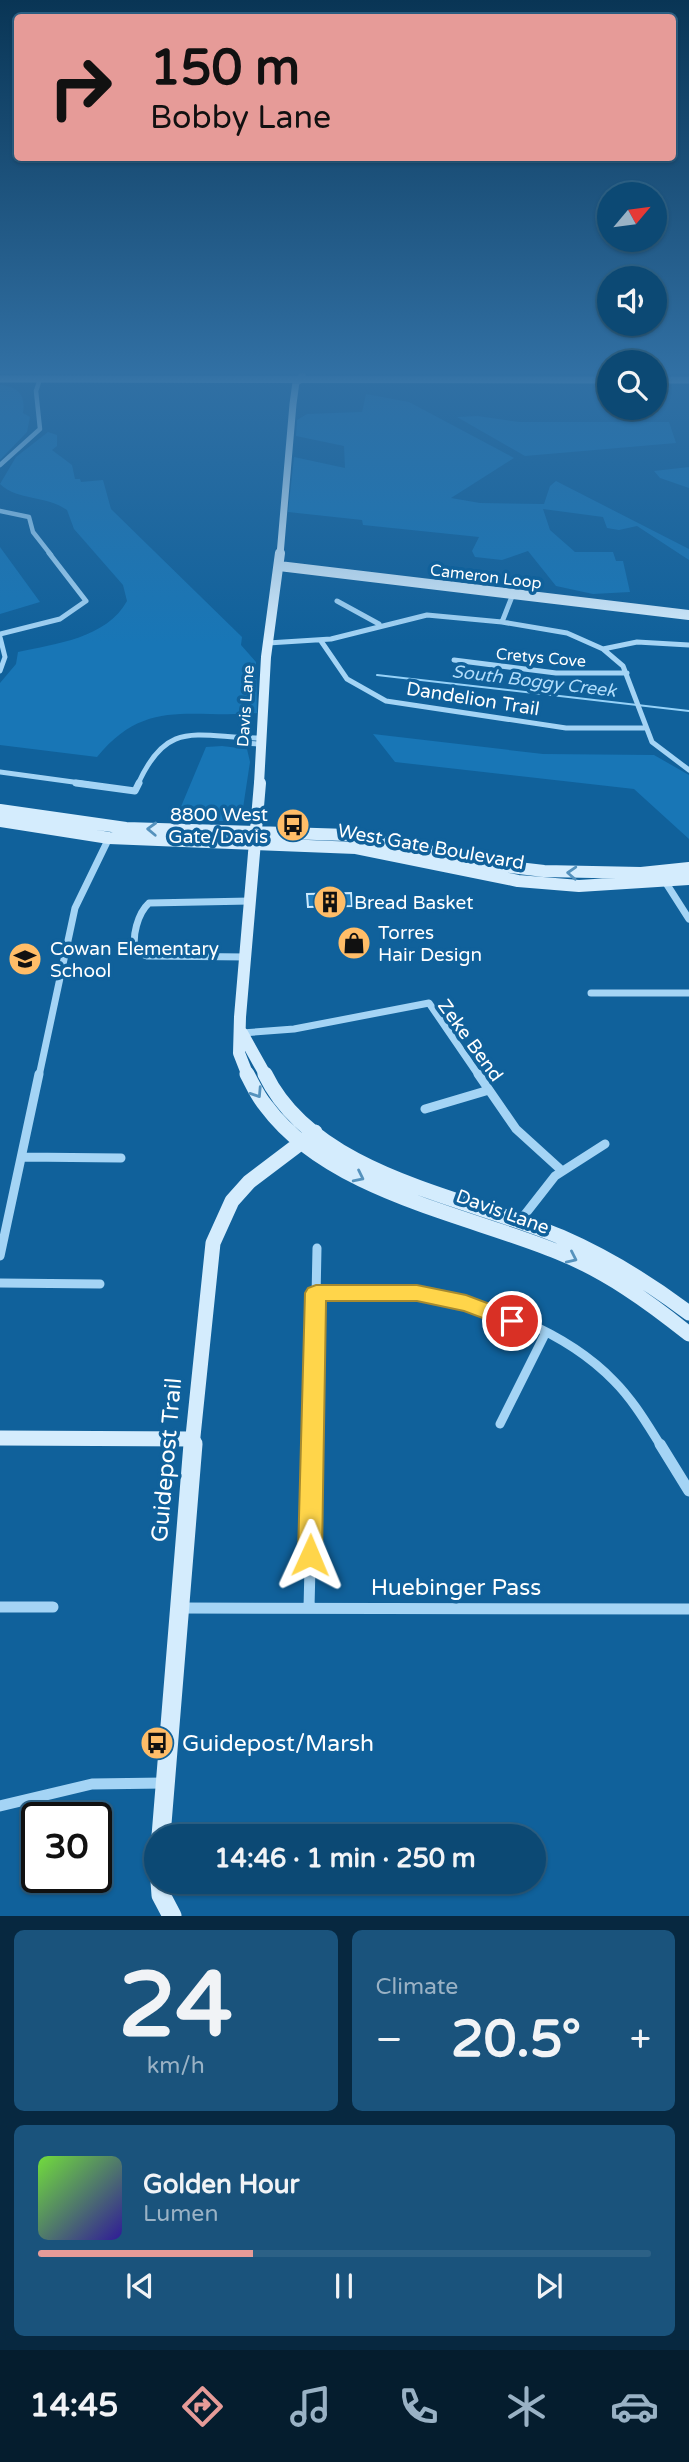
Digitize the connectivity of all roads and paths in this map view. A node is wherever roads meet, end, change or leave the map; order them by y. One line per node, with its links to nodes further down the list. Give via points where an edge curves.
1 (289, 463): 3 (street, Davis Lane)
2 (0, 511): 9 (street, via 29,517 33,533 86,601 60,619)
3 (279, 566): 4 (street, Cameron Loop); 11 (street, Davis Lane)
4 (513, 594): 6 (street, Cameron Loop); 7 (street)
5 (337, 601): 8 (street)
6 (689, 615)
7 (502, 622): 8 (street, via 444,615); 13 (street, via 566,633)
8 (379, 624): 10 (street)
9 (0, 635): 15 (street, via 5,657)
10 (321, 641): 11 (street); 17 (street, Dandelion Trail, via 346,679 386,701 566,728)
11 (268, 643): 18 (street, Davis Lane)
12 (689, 645): 13 (street, via 649,641)
13 (603, 649): 16 (street)
14 (454, 660): 16 (street, Cretys Cove, via 556,673)
15 (0, 671)
16 (627, 673): 17 (street)
17 (645, 728): 19 (street, via 652,742)
18 (260, 741): 20 (street, via 222,737 164,743 135,791); 25 (street, Davis Lane)
19 (689, 770)
20 (0, 772)
21 (0, 810): 22 (street, West Gate Boulevard)
22 (24, 814): 24 (street); 25 (street, West Gate Boulevard, one-way to 22, via 126,828)
23 (0, 821): 24 (street, West Gate Boulevard)
24 (32, 826): 26 (street, West Gate Boulevard)
25 (257, 836): 26 (street, West Gate Boulevard); 28 (street, West Gate Boulevard, one-way to 25, via 544,871 348,835); 31 (street, West Gate Boulevard, via 356,848 518,881); 32 (street, Davis Lane)
26 (109, 838): 43 (street, via 75,908)
27 (689, 870): 28 (street, West Gate Boulevard); 30 (street, via 669,877)
28 (658, 872): 31 (street, via 650,878)
29 (689, 879): 30 (street, West Gate Boulevard)
30 (666, 883): 31 (street, West Gate Boulevard); 33 (street)
31 (593, 886)
32 (251, 901): 34 (street, Davis Lane); 34 (street, via 149,903 140,911 134,946 136,952 147,956)
33 (689, 919)
34 (247, 957): 37 (street, Davis Lane)
35 (591, 993): 36 (street)
36 (689, 993)
37 (242, 1033): 38 (street, Zeke Bend, via 294,1029 429,1003); 40 (street, Davis Lane, via 253,1045 271,1086); 41 (street, Davis Lane, one-way to 41, via 236,1048 255,1091)
38 (489, 1090): 39 (street); 45 (street, Zeke Bend, via 522,1137)
39 (425, 1110)
40 (315, 1132): 41 (street, Guidepost Trail); 46 (street, Davis Lane, via 367,1165)
41 (301, 1141): 46 (street, Davis Lane, one-way to 46, via 378,1186); 57 (street, Guidepost Trail, via 249,1182 221,1220 213,1243)
42 (604, 1144): 45 (street)
43 (22, 1157): 44 (street); 48 (street)
44 (121, 1158)
45 (560, 1169): 46 (street, via 537,1193)
46 (516, 1228): 52 (street, Davis Lane, via 605,1256); 54 (street, Davis Lane, one-way to 54, via 597,1270 658,1308)
47 (317, 1248): 51 (street)
48 (0, 1256)
49 (0, 1283): 50 (street)
50 (100, 1284)
51 (316, 1293): 53 (street, via 440,1296); 62 (street)
52 (689, 1313)
53 (545, 1334): 55 (street); 58 (street, via 596,1364 614,1381)
54 (689, 1334)
55 (500, 1424)
56 (0, 1438): 57 (street)
57 (193, 1439): 61 (street, Guidepost Trail)
58 (689, 1491)
59 (0, 1607): 60 (street)
60 (53, 1607)
61 (180, 1608): 62 (street, Huebinger Pass); 64 (street, Guidepost Trail)
62 (309, 1608): 63 (street, Huebinger Pass)
63 (689, 1609)
64 (165, 1783): 65 (street, via 92,1784); 66 (street, Guidepost Trail)
65 (0, 1806)
66 (162, 1824)
67 (161, 1894): 68 (street)
68 (172, 1915)

